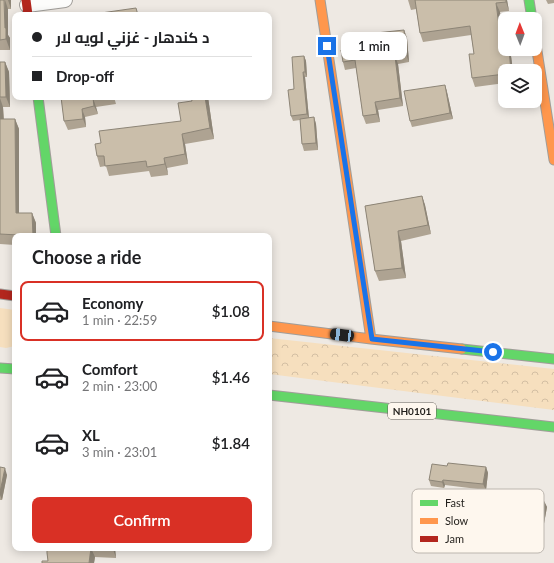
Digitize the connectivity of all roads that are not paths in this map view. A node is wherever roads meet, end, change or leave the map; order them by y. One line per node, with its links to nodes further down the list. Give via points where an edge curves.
1 (64, 0): 4 (street)
2 (320, 0): 14 (main road)
3 (529, 0): 5 (main road)
4 (27, 7)
5 (531, 12)
6 (539, 56): 8 (main road)
7 (38, 100): 10 (main road)
8 (552, 125): 9 (main road)
9 (554, 160)
10 (56, 233)
11 (0, 294): 12 (main road)
12 (12, 296)
13 (272, 326): 14 (main road)
14 (372, 339): 15 (main road)
15 (554, 359)
16 (0, 368): 17 (main road)
17 (12, 369)
18 (272, 395): 19 (main road, NH0101)
19 (554, 427)

